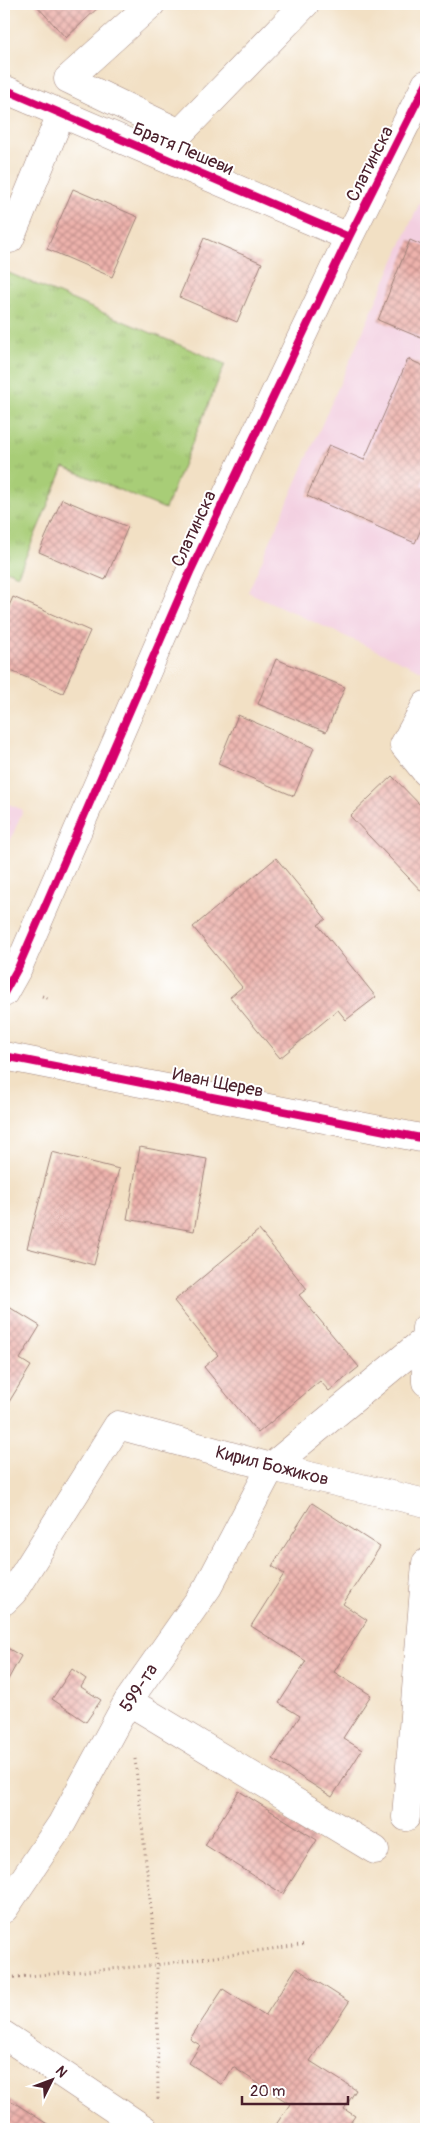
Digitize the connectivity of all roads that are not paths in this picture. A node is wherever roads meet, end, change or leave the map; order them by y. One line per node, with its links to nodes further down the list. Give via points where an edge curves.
1 (151, 4): 6 (street, via 68,78)
2 (305, 4): 6 (street)
3 (426, 84): 8 (street, Слатинска)
4 (4, 89): 5 (street, Братя Пешеви)
5 (61, 114): 7 (street, Братя Пешеви); 9 (street)
6 (180, 133): 7 (street)
7 (166, 158): 8 (street, Братя Пешеви)
8 (350, 237): 12 (street, Слатинска, via 191,570 18,968)
9 (10, 240)
10 (426, 705): 11 (street, via 404,746)
11 (426, 772)
12 (4, 993)
13 (4, 1056): 14 (street, Иван Щерев)
14 (426, 1139)
15 (425, 1333): 16 (street); 17 (street)
16 (426, 1382)
17 (271, 1466): 18 (street, Кирил Божиков); 20 (street, Кирил Божиков, via 118,1425 13,1592); 21 (street, 599-та, via 208,1587)
18 (426, 1502)
19 (426, 1563): 22 (street)
20 (4, 1601)
21 (128, 1701): 23 (street); 24 (street, 599-та, via 62,1823)
22 (406, 1817)
23 (375, 1850)
24 (4, 1909)
25 (4, 2035): 26 (street)
26 (144, 2129)

